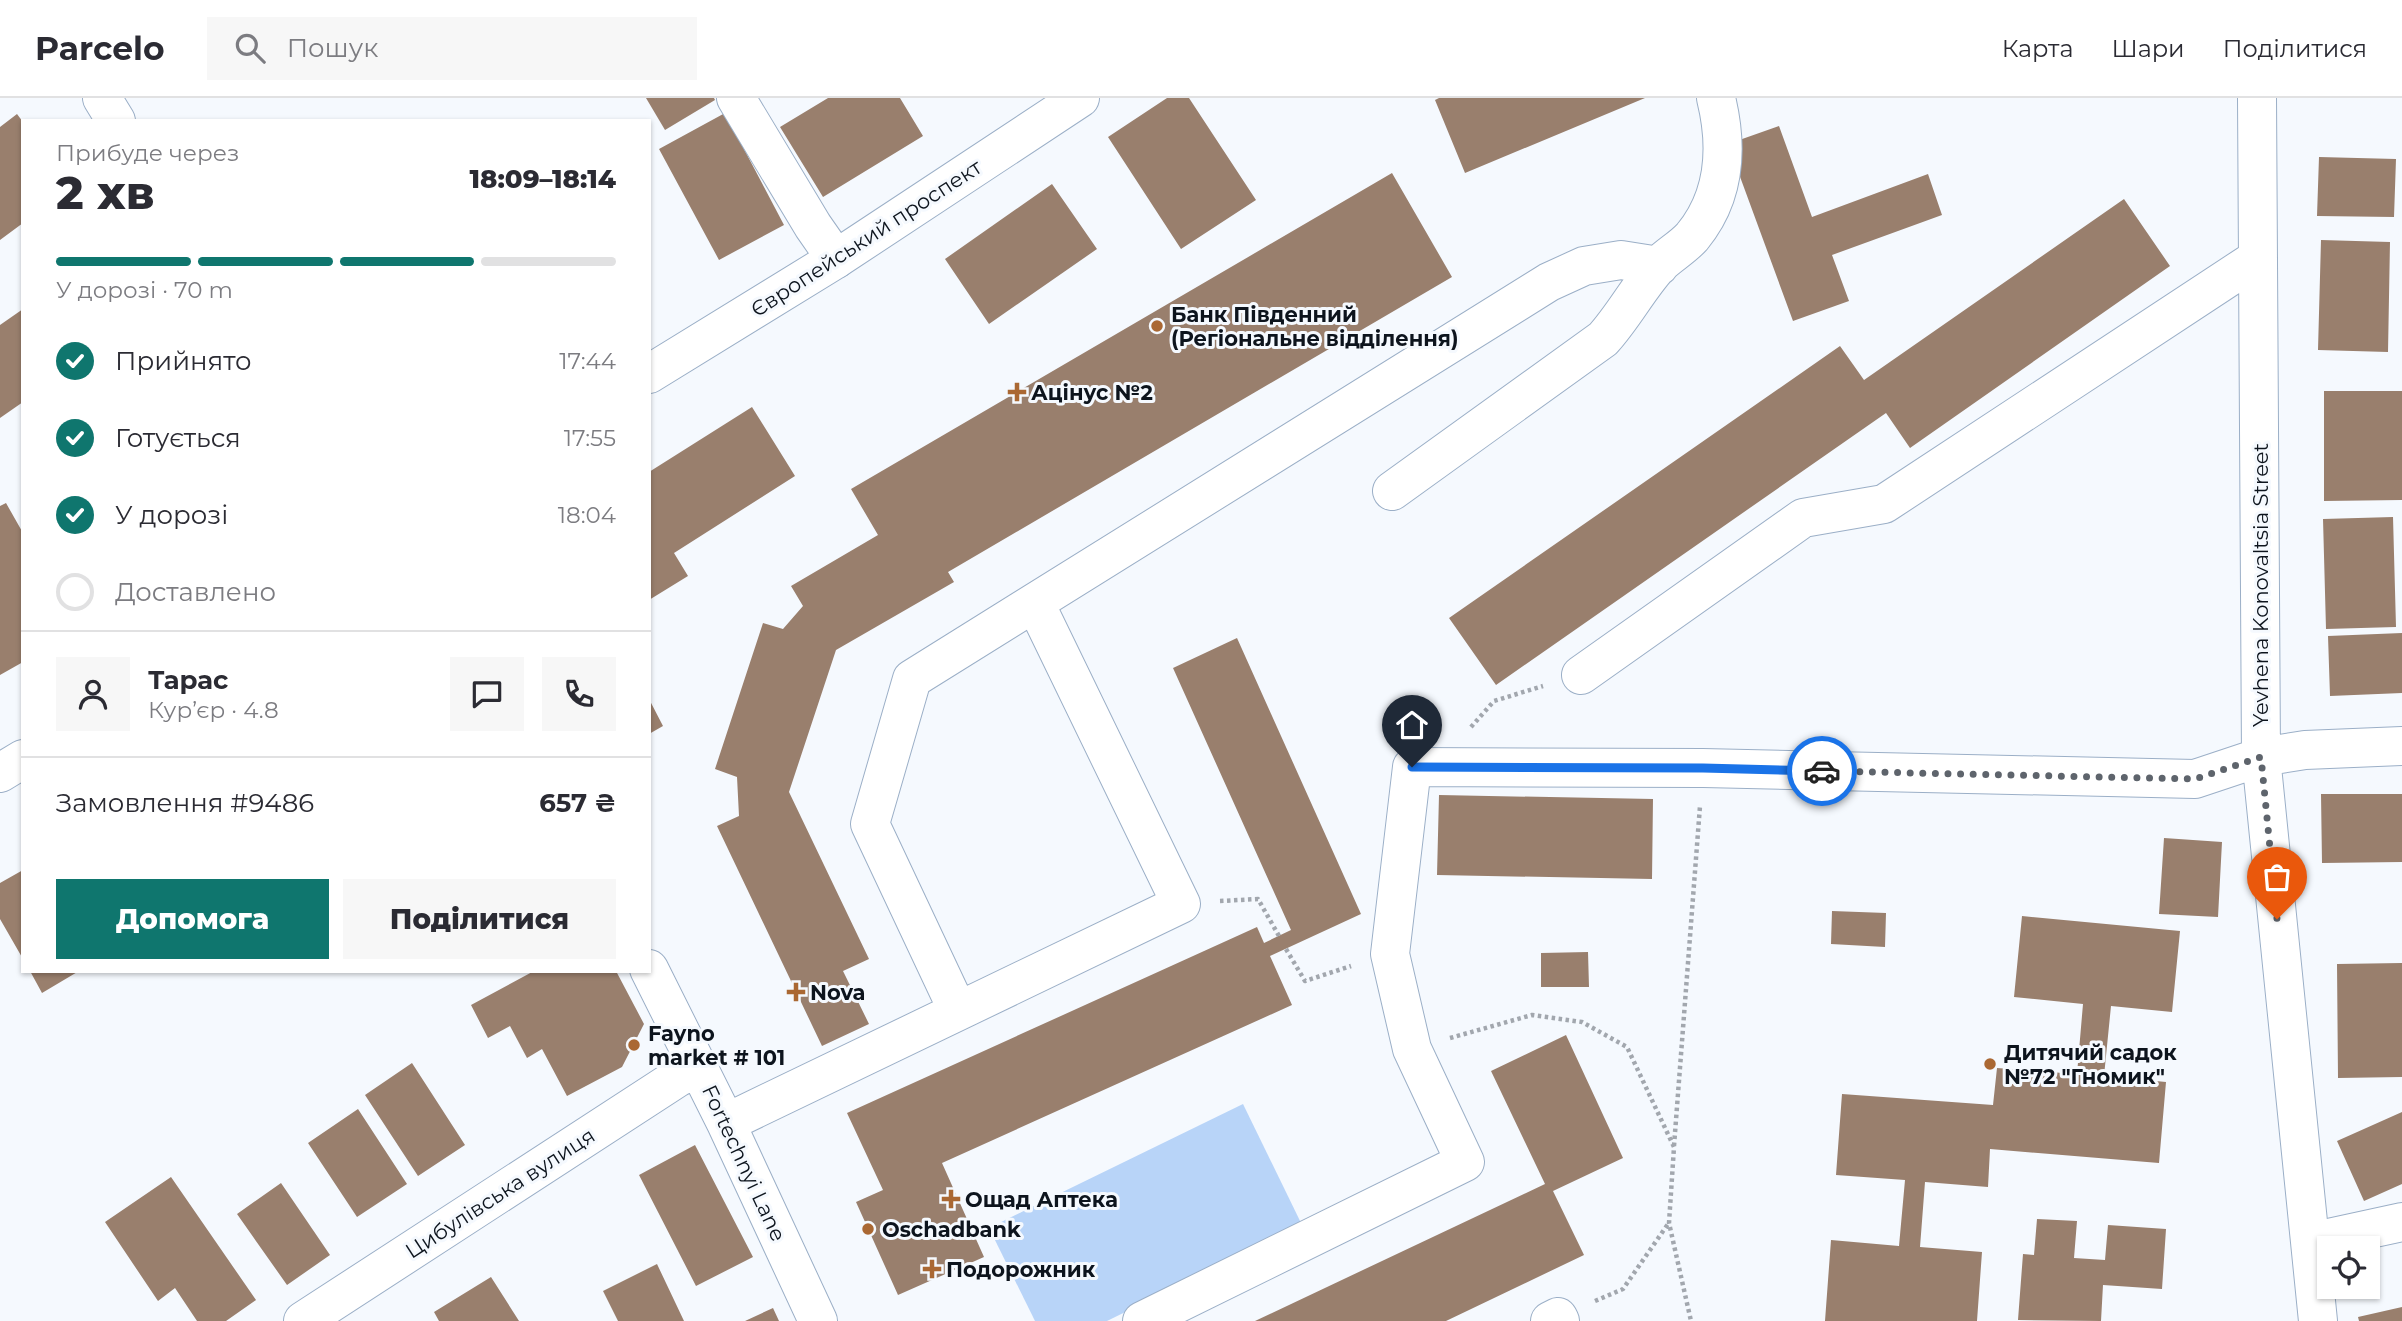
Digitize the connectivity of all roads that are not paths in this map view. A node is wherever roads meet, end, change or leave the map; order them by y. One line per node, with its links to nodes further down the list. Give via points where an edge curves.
1 (102, 98): 6 (street)
2 (736, 98): 8 (street)
3 (1080, 98): 8 (street, Європейський проспект)
4 (1716, 98): 9 (street, via 1724,139 1722,173 1707,215 1691,238)
5 (2257, 98): 7 (street, Yevhena Konovaltsia Street)
6 (115, 119)
7 (2258, 258): 13 (street, via 1884,504 1803,518); 15 (street, Yevhena Konovaltsia Street)
8 (835, 260): 10 (street, Європейський проспект)
9 (1659, 266): 11 (street, via 1604,339); 12 (street, via 1621,260 1584,266 1549,282)
10 (651, 373)
11 (1392, 491)
12 (1035, 603): 19 (street, via 912,679 870,824); 19 (street, via 1181,904)
13 (1581, 675)
14 (2402, 746): 15 (street, via 2305,750)
15 (2261, 757): 23 (street, Yevhena Konovaltsia Street); 26 (street, via 2195,779 1424,767 1390,954 1412,1049 1465,1162)
16 (21, 760): 17 (street)
17 (0, 772)
18 (651, 973): 20 (street, Fortechnyi Lane)
19 (958, 1011): 21 (street)
20 (698, 1067): 21 (street, Fortechnyi Lane); 24 (street, Цибулівська вулиця)
21 (726, 1123): 25 (street, Fortechnyi Lane)
22 (2402, 1222): 23 (street)
23 (2310, 1242): 27 (street, Yevhena Konovaltsia Street)
24 (303, 1321)
25 (818, 1321)
26 (1142, 1321)
27 (2318, 1321)

